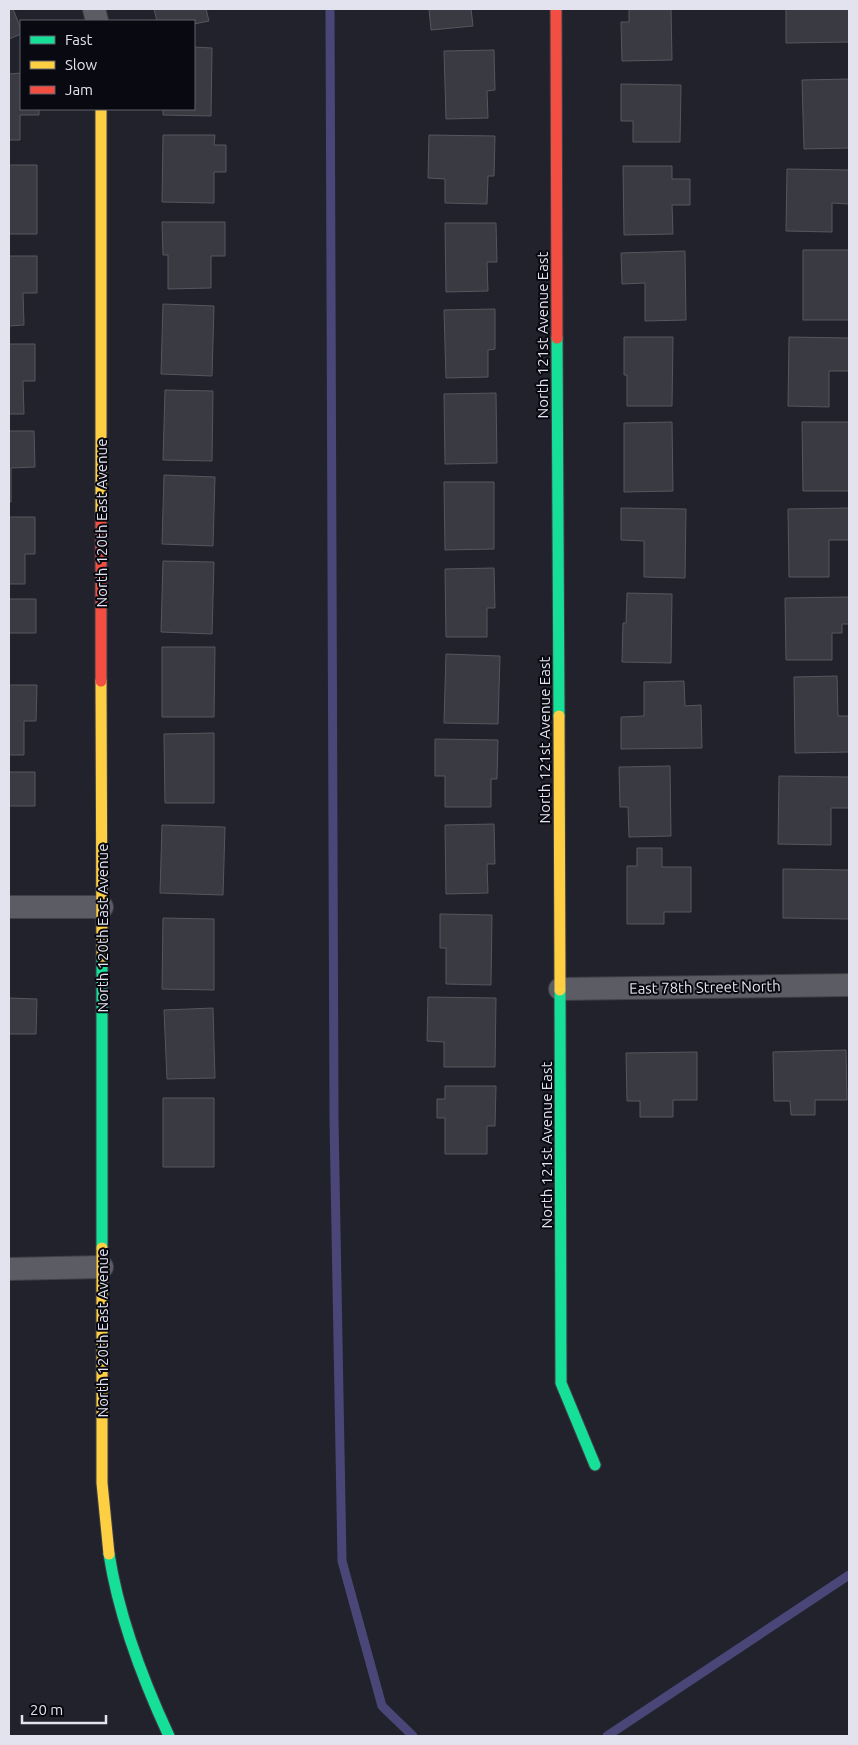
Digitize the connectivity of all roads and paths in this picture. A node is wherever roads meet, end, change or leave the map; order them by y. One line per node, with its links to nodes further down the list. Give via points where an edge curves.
1 (556, 9): 6 (street, North 121st Avenue East)
2 (101, 110): 4 (street, North 120th East Avenue)
3 (9, 907): 4 (street)
4 (102, 907): 7 (street, North 120th East Avenue)
5 (849, 985): 6 (street, East 78th Street North)
6 (560, 989): 9 (street, North 121st Avenue East, via 561,1383)
7 (102, 1267): 8 (street); 10 (street, North 120th East Avenue, via 102,1483 108,1550 117,1597 132,1644 150,1696)
8 (9, 1269)
9 (595, 1465)
10 (169, 1736)

